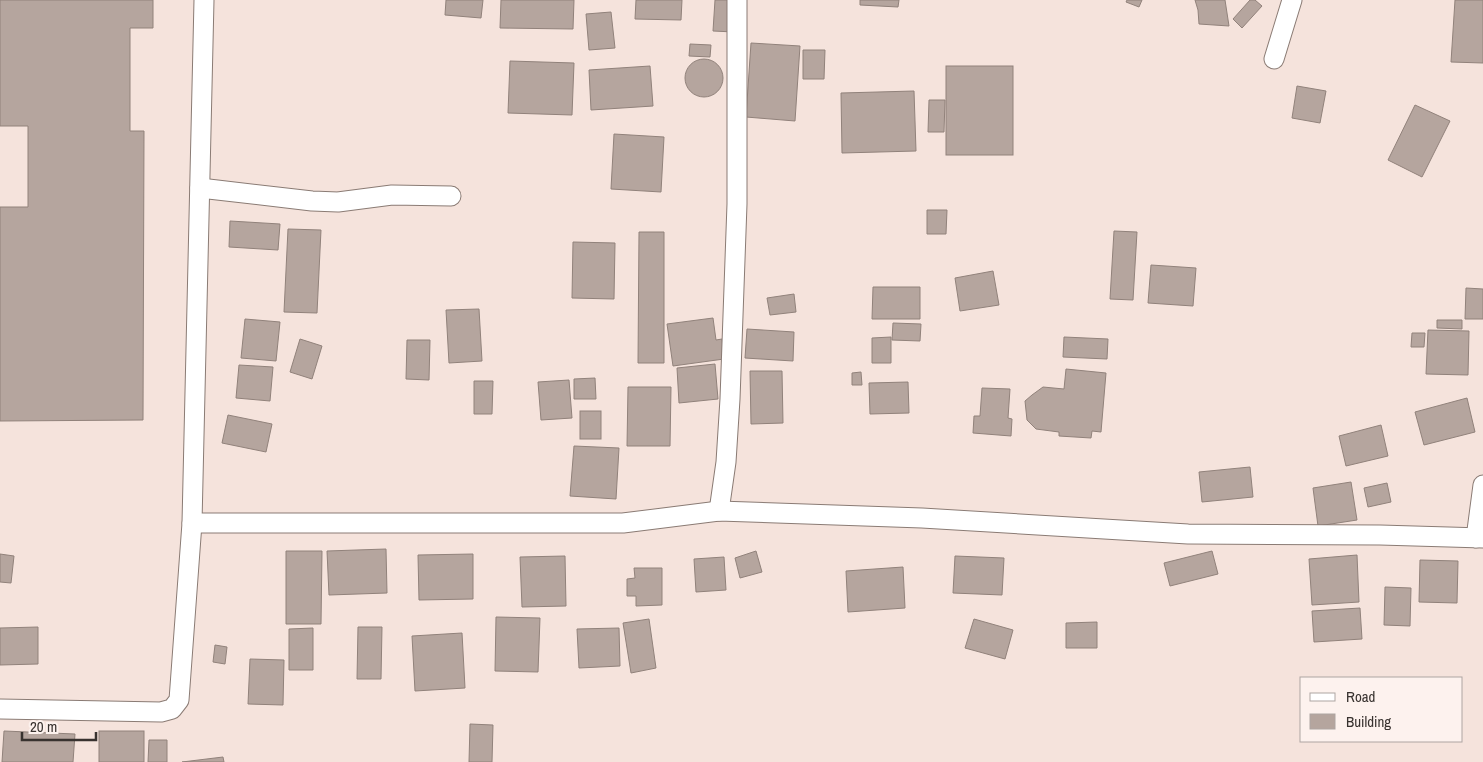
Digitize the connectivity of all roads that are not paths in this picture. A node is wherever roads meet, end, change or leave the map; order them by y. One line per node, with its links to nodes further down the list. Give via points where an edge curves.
1 (204, 0): 5 (street)
2 (737, 0): 8 (street, via 737,204 730,398)
3 (1292, 0): 4 (street)
4 (1274, 59)
5 (200, 188): 6 (street, via 338,202 392,195); 9 (street)
6 (451, 196)
7 (1483, 485): 10 (street)
8 (719, 511): 9 (street, via 623,523); 10 (street, via 1188,534)
9 (192, 523): 11 (street, via 179,700 172,709 161,712)
10 (1479, 538)
11 (0, 709)

